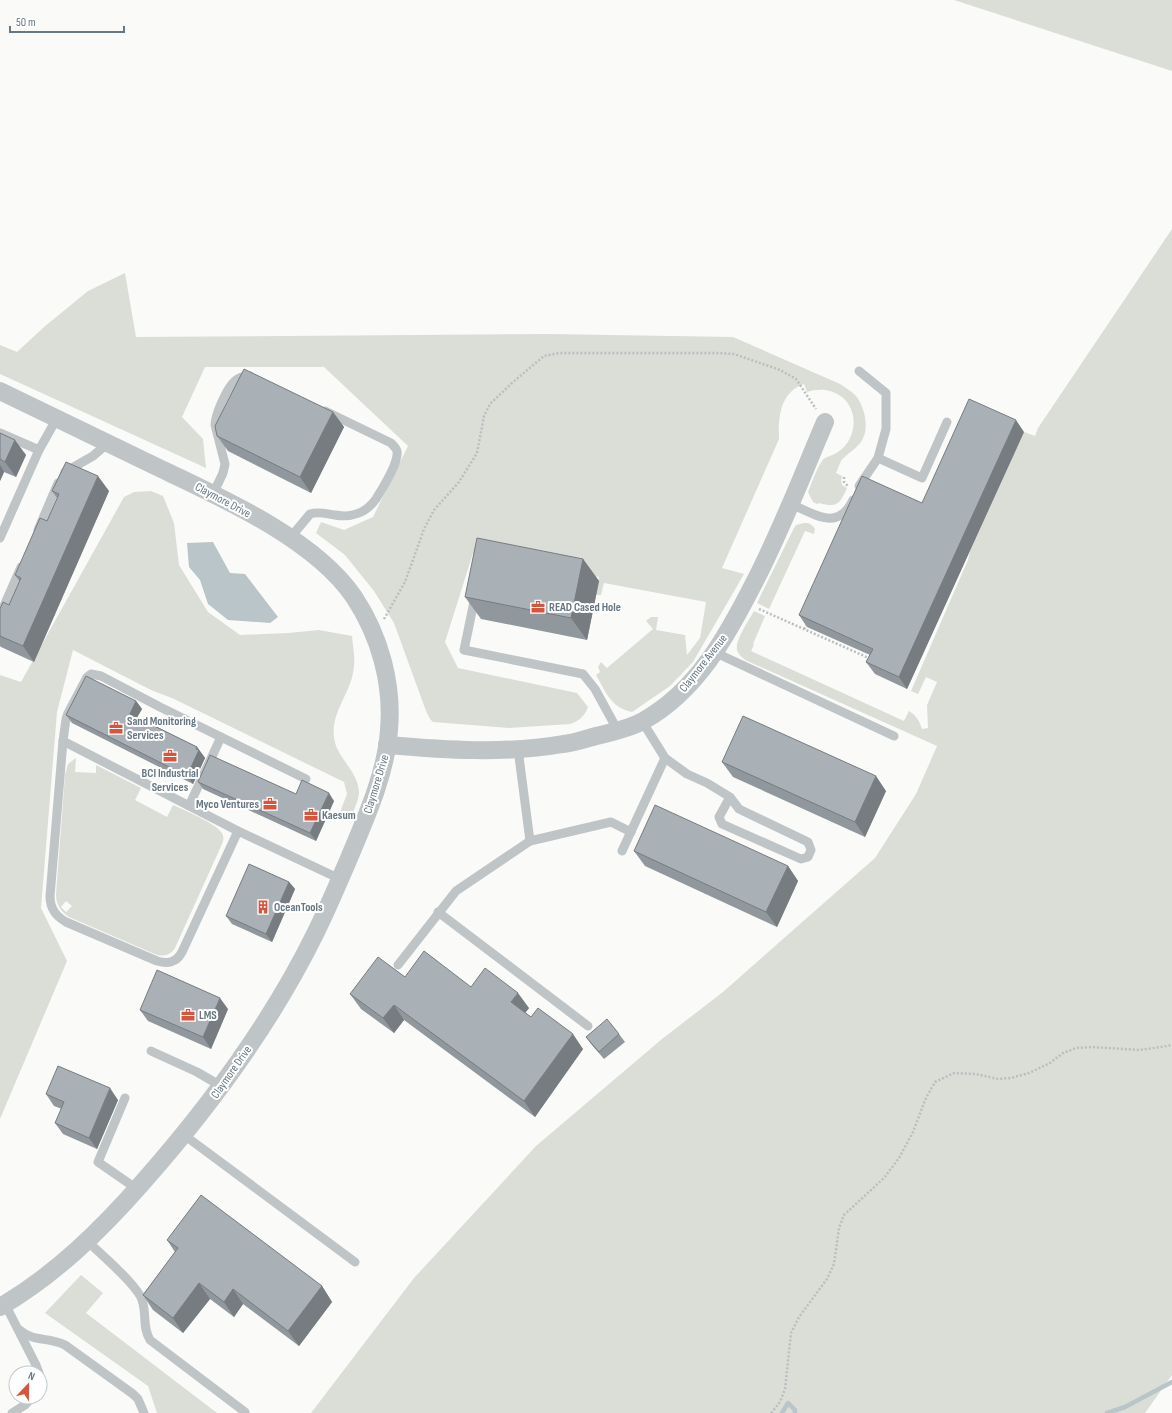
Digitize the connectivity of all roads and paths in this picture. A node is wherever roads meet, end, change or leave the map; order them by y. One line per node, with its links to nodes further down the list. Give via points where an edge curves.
1 (859, 371): 11 (lane, via 886,393 886,429)
2 (258, 378): 14 (lane, via 247,376 234,381 217,413 215,419 225,464)
3 (0, 392): 5 (street, Claymore Drive)
4 (318, 407): 18 (lane, via 391,444 395,447 397,456 372,505 348,516 320,512 310,514)
5 (57, 418): 9 (street, Claymore Drive); 10 (lane)
6 (825, 422): 15 (street, Claymore Avenue); 24 (path, via 796,379 780,370 734,354 566,353 544,356 490,404 484,416 477,453 459,482 434,510 424,528 405,582 384,619)
7 (947, 422): 11 (lane, via 922,478)
8 (0, 433): 10 (lane)
9 (108, 443): 14 (street, Claymore Drive); 16 (lane, via 93,456 63,474)
10 (39, 450): 17 (lane)
11 (878, 458): 13 (lane)
12 (844, 476): 13 (path, via 843,481 846,485)
13 (858, 490): 15 (lane, via 849,507 841,515 830,519)
14 (213, 494): 18 (street, Claymore Drive)
15 (791, 504): 21 (street, Claymore Avenue)
16 (34, 537)
17 (0, 538)
18 (290, 538): 24 (street, Claymore Drive, via 310,552 340,580 359,605)
19 (25, 558): 22 (lane)
20 (477, 585): 29 (lane, via 464,650 583,674 595,688)
21 (744, 602): 25 (path); 26 (street, Claymore Avenue)
22 (0, 615)
23 (808, 622): 25 (path)
24 (372, 629): 33 (street, Claymore Drive, via 387,683 390,714)
25 (804, 629): 27 (path)
26 (714, 652): 28 (street, Claymore Avenue, via 686,688 666,706); 30 (lane)
27 (877, 662)
28 (642, 721): 29 (street, Claymore Avenue); 35 (lane)
29 (618, 731): 34 (street, Claymore Avenue, via 564,744)
30 (894, 736)
31 (221, 737): 32 (lane, via 101,676 91,674 84,681 68,713); 36 (lane); 38 (lane)
32 (63, 741): 38 (lane); 39 (lane, via 50,902 55,913 66,922 157,962 171,963 182,952)
33 (387, 745): 34 (street, Claymore Avenue, via 458,750); 43 (street, Claymore Drive, via 370,806)
34 (518, 749): 41 (lane)
35 (665, 758): 37 (lane, via 687,774); 40 (lane)
36 (306, 779)
37 (730, 797): 37 (lane, via 739,809 808,842 811,850 808,858 801,859 722,824 719,817)
38 (189, 806): 39 (lane)
39 (238, 831): 43 (lane)
40 (631, 832): 41 (lane, via 611,822); 42 (lane)
41 (530, 841): 44 (lane, via 456,891)
42 (622, 851)
43 (340, 879): 49 (street, Claymore Drive, via 315,935 291,978 256,1036)
44 (438, 912): 45 (lane); 46 (lane)
45 (398, 965)
46 (588, 1026)
47 (1172, 1044): 62 (path, via 1139,1050 1076,1048 1029,1074 998,1079 954,1073 934,1082 899,1158 884,1178 844,1215 839,1228 834,1264 827,1279 799,1317 792,1333 785,1389 780,1402)
48 (151, 1051): 49 (lane)
49 (221, 1086): 51 (street, Claymore Drive)
50 (125, 1098): 52 (lane, via 98,1162)
51 (184, 1135): 52 (street, Claymore Drive); 54 (lane)
52 (137, 1189): 53 (street, Claymore Drive)
53 (87, 1241): 55 (street, Claymore Drive, via 49,1274); 59 (lane, via 142,1298 145,1328 150,1340)
54 (355, 1262)
55 (2, 1306): 56 (lane)
56 (18, 1329): 57 (lane); 61 (lane, via 26,1336 56,1340 65,1345 133,1394)
57 (36, 1365)
58 (25, 1405): 60 (lane)
59 (245, 1412)
60 (12, 1413)
61 (144, 1413)
62 (771, 1413)

